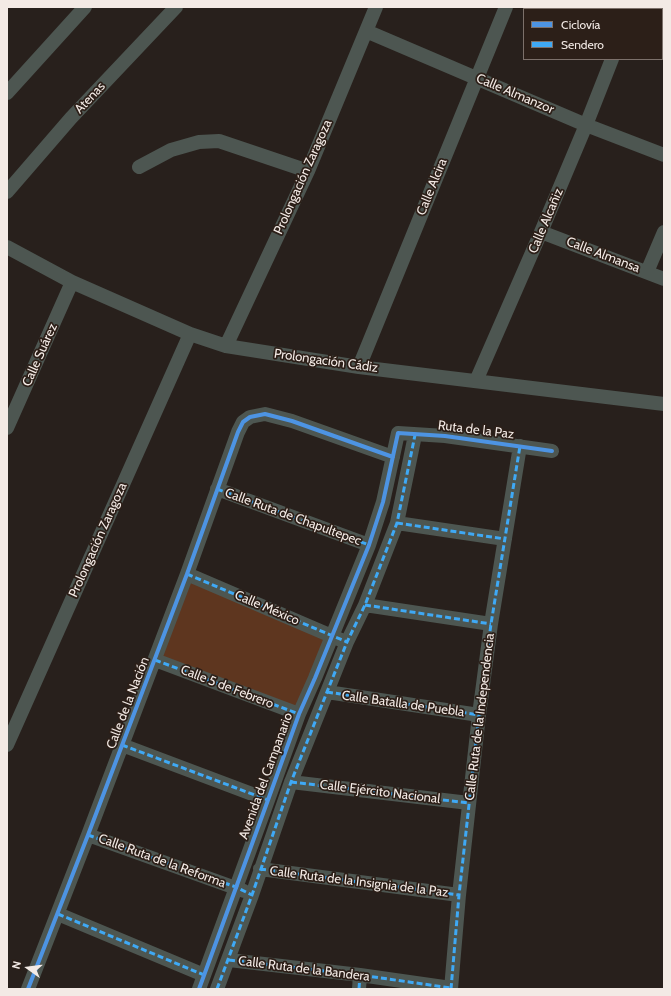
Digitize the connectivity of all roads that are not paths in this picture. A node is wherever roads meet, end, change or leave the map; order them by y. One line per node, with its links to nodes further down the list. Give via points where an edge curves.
1 (176, 7): 13 (street, Atenas, via 71,118)
2 (376, 7): 5 (street, Prolongación Zaragoza)
3 (506, 7): 7 (street, Calle Alcira)
4 (78, 9): 8 (street)
5 (366, 31): 7 (street, Calle Almanzor); 12 (street, Prolongación Zaragoza)
6 (612, 60): 9 (street, Calle Alcañiz)
7 (476, 78): 9 (street, Calle Almanzor); 22 (street, Calle Alcira)
8 (7, 93)
9 (586, 125): 10 (street, Calle Almanzor); 14 (street, Calle Alcañiz)
10 (664, 155)
11 (139, 167): 12 (street, via 171,150 199,142 219,141)
12 (308, 171): 21 (street, Prolongación Zaragoza)
13 (7, 192)
14 (541, 232): 17 (street, Calle Almansa); 23 (street, Calle Alcañiz)
15 (664, 232): 17 (street)
16 (7, 247): 19 (street, Prolongación Cádiz)
17 (647, 272): 18 (street, Calle Almansa)
18 (664, 279)
19 (72, 282): 20 (street, Prolongación Cádiz); 25 (street, Calle Suárez)
20 (190, 334): 21 (street, Prolongación Cádiz); 43 (street, Prolongación Zaragoza)
21 (226, 346): 22 (street, Prolongación Cádiz)
22 (359, 367): 23 (street, Prolongación Cádiz)
23 (476, 381): 24 (street, Prolongación Cádiz)
24 (664, 404)
25 (7, 428)
26 (415, 435): 27 (street, Ruta de la Paz, via 445,436); 29 (street, Ruta de la Paz, via 398,433); 31 (street, Avenida del Campanario)
27 (520, 446): 28 (street, Ruta de la Paz); 32 (street, Calle Ruta de la Independencia)
28 (552, 451)
29 (393, 458): 30 (street, Calle de la Nación, via 292,421 265,414 250,417 243,422); 33 (street, Avenida del Campanario, via 383,502)
30 (217, 489): 33 (street, Calle Ruta de Chapultepec); 34 (street, Calle de la Nación)
31 (397, 523): 32 (street); 35 (street, Avenida del Campanario)
32 (505, 539): 36 (street, Calle Ruta de la Independencia)
33 (369, 545): 37 (street, Avenida del Campanario)
34 (187, 574): 37 (street, Calle México); 39 (street, Calle de la Nación)
35 (365, 605): 36 (street); 38 (street, Avenida del Campanario)
36 (491, 624): 42 (street, Calle Ruta de la Independencia)
37 (333, 636): 38 (street, Calle México); 41 (street, Avenida del Campanario)
38 (347, 642): 40 (street, Avenida del Campanario)
39 (155, 660): 41 (street, Calle 5 de Febrero); 45 (street, Calle de la Nación)
40 (327, 692): 42 (street, Calle Batalla de Puebla); 46 (street, Avenida del Campanario)
41 (299, 714): 47 (street, Avenida del Campanario)
42 (479, 715): 48 (street, Calle Ruta de la Independencia)
43 (12, 720): 44 (street, Prolongación Zaragoza)
44 (7, 745)
45 (122, 745): 47 (street); 49 (street, Calle de la Nación)
46 (291, 782): 48 (street, Calle Ejército Nacional); 50 (street, Avenida del Campanario)
47 (268, 800): 51 (street, Avenida del Campanario)
48 (469, 803): 53 (street, Calle Ruta de la Independencia)
49 (88, 835): 51 (street, Calle Ruta de la Reforma); 54 (street, Calle de la Nación)
50 (260, 869): 52 (street, Avenida del Campanario); 53 (street, Calle Ruta de la Insignia de la Paz)
51 (236, 887): 52 (street, Calle Ruta de la Reforma); 56 (street, Avenida del Campanario)
52 (252, 895): 55 (street, Avenida del Campanario)
53 (459, 895): 58 (street, Calle Ruta de la Independencia)
54 (58, 914): 56 (street); 59 (street, Calle de la Nación)
55 (229, 960): 57 (street, Calle Ruta de la Bandera); 61 (street, Avenida del Campanario)
56 (204, 975): 60 (street, Avenida del Campanario)
57 (360, 975): 58 (street, Calle Ruta de la Bandera); 62 (street)
58 (451, 988)
59 (28, 989)
60 (199, 989)
61 (217, 989)
62 (358, 989)

